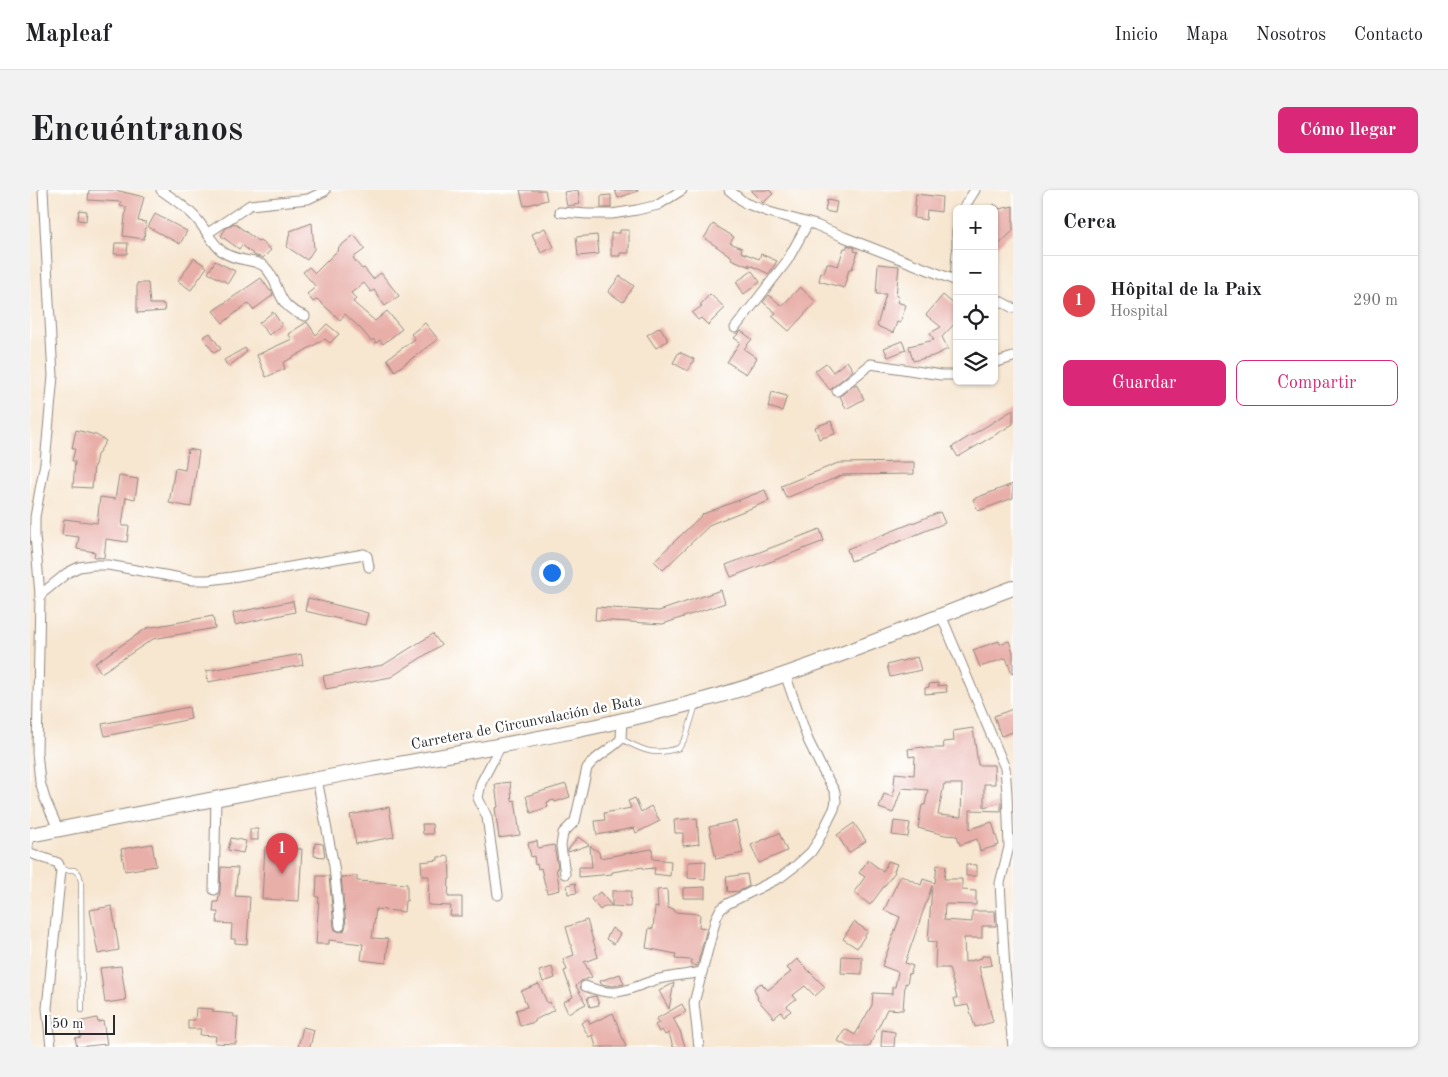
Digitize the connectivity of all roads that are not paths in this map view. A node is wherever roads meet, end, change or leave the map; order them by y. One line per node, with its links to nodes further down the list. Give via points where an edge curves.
1 (43, 190): 22 (street, via 53,376 45,463 35,517)
2 (161, 190): 10 (street, via 192,214)
3 (682, 190): 8 (street, via 658,205 637,210 612,214)
4 (729, 190): 9 (street, via 745,203)
5 (975, 190): 7 (street)
6 (325, 191): 10 (street, via 308,199 250,205)
7 (966, 205)
8 (560, 212)
9 (808, 222): 11 (street); 15 (street, via 787,261)
10 (208, 233): 14 (street, via 218,248 231,258 264,266 282,300 296,313)
11 (953, 280)
12 (998, 300): 13 (street)
13 (1013, 308)
14 (305, 316)
15 (735, 328)
16 (1013, 357): 17 (street)
17 (998, 362)
18 (953, 375): 19 (street, via 871,364)
19 (837, 391)
20 (369, 567): 22 (street, via 364,554 232,578 192,580 93,565 67,573)
21 (1013, 588): 23 (main road, Carretera de Circunvalación de Bata)
22 (40, 596): 31 (street, via 37,752 40,782)
23 (941, 615): 24 (main road, Carretera de Circunvalación de Bata); 32 (street, via 1003,761)
24 (786, 674): 25 (main road, Carretera de Circunvalación de Bata); 40 (street, via 808,740 835,792 834,809 818,843 798,864 781,877 720,910)
25 (697, 702): 26 (main road, Carretera de Circunvalación de Bata); 27 (lane, via 686,737 679,748 663,753 644,750)
26 (622, 719): 27 (street); 28 (main road, Carretera de Circunvalación de Bata)
27 (621, 739): 36 (street, via 587,768 575,821 563,833 561,846)
28 (501, 745): 29 (main road, Carretera de Circunvalación de Bata); 38 (street, via 481,783 478,798 487,817)
29 (317, 779): 30 (main road, Carretera de Circunvalación de Bata); 39 (street, via 334,866)
30 (216, 798): 31 (main road, Carretera de Circunvalación de Bata); 37 (street)
31 (58, 829): 33 (main road, Carretera de Circunvalación de Bata)
32 (1011, 829): 45 (street, via 1000,883)
33 (30, 835): 34 (lane)
34 (30, 853): 35 (street, via 58,863)
35 (61, 870): 42 (lane, via 74,870 80,874); 43 (street, via 48,1008)
36 (565, 874)
37 (214, 890)
38 (498, 895)
39 (340, 926)
40 (702, 972): 41 (street, via 652,981 627,991 601,992); 44 (street, via 694,1003)
41 (586, 986)
42 (82, 1010)
43 (51, 1047)
44 (699, 1047)
45 (1013, 1047)

